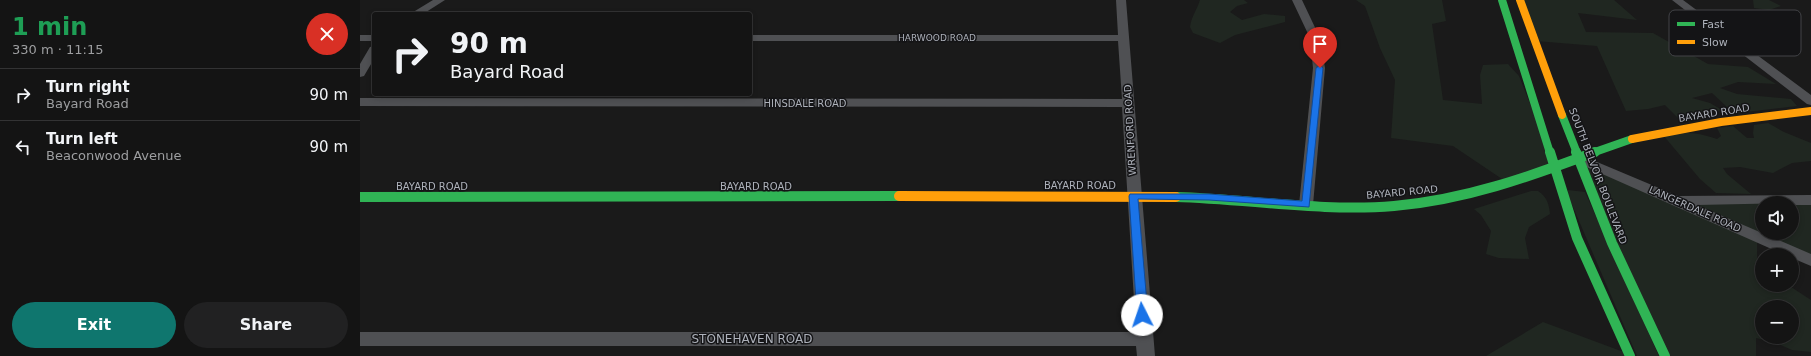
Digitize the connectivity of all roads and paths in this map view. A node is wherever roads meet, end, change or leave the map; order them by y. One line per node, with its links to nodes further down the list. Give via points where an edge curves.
1 (440, 0): 8 (street)
2 (1121, 0): 12 (street, WRENFORD ROAD)
3 (1298, 0): 26 (street, via 1315,38 1320,68)
4 (1502, 0): 21 (street)
5 (1520, 0): 20 (street, SOUTH BELVOIR BOULEVARD)
6 (1677, 0): 7 (street)
7 (1690, 10)
8 (419, 12)
9 (360, 38): 10 (street)
10 (372, 38)
11 (752, 38): 12 (street, HARWOOD ROAD)
12 (1124, 38): 18 (street, WRENFORD ROAD)
13 (372, 53): 15 (street)
14 (1751, 56): 16 (street)
15 (360, 74)
16 (1811, 101)
17 (360, 102): 18 (street, HINSDALE ROAD)
18 (1129, 103): 22 (street, WRENFORD ROAD)
19 (1811, 111): 20 (street, BAYARD ROAD, via 1657,133 1617,143)
20 (1578, 158): 21 (street, BAYARD ROAD); 24 (street, LANGERDALE ROAD); 31 (street, SOUTH BELVOIR BOULEVARD, via 1612,243)
21 (1554, 166): 26 (street, BAYARD ROAD, via 1463,196 1422,204 1363,207); 30 (street, via 1577,238)
22 (1133, 196): 23 (street, BAYARD ROAD); 26 (street, BAYARD ROAD, via 1209,197); 29 (street, WRENFORD ROAD)
23 (360, 198)
24 (1676, 200): 25 (street); 27 (street, LANGERDALE ROAD)
25 (1811, 200)
26 (1306, 205)
27 (1811, 260)
28 (360, 339): 29 (street, STONEHAVEN ROAD)
29 (1145, 347)
30 (1630, 356)
31 (1665, 356)

